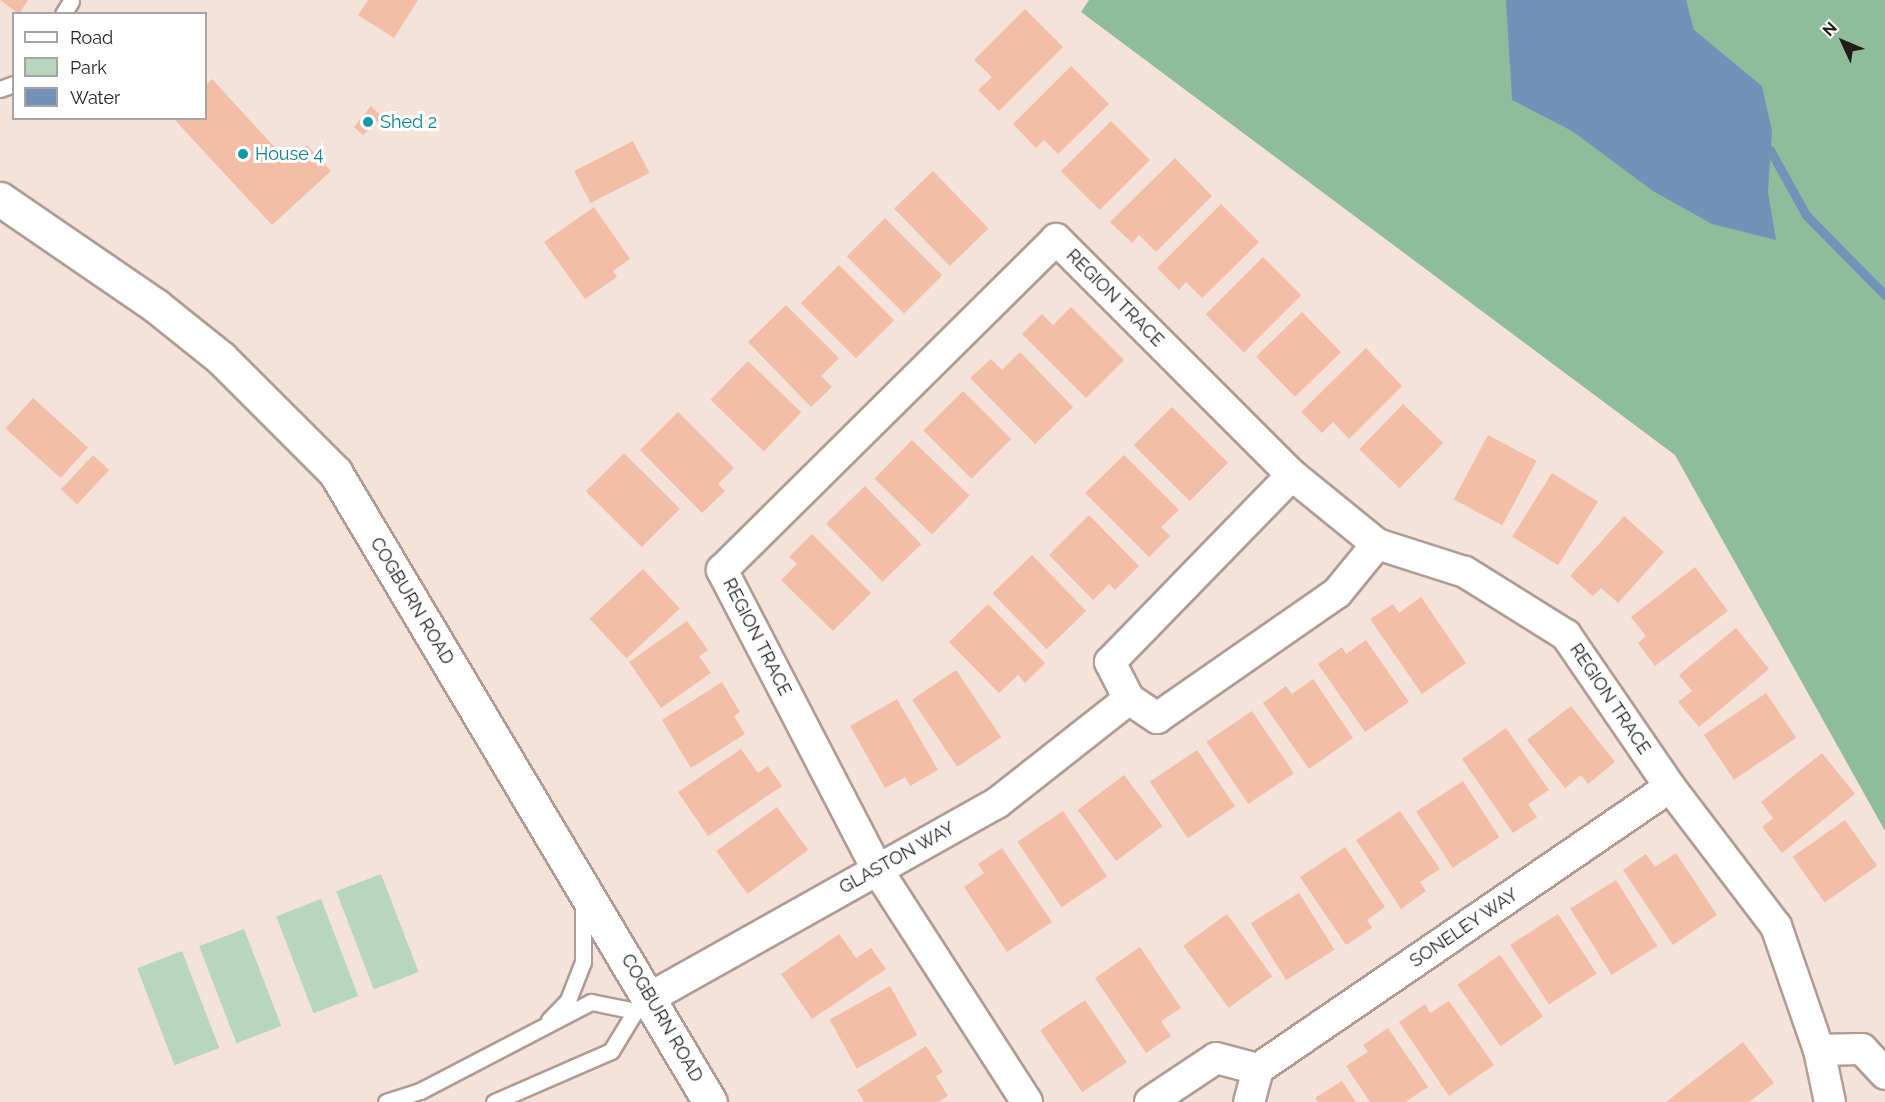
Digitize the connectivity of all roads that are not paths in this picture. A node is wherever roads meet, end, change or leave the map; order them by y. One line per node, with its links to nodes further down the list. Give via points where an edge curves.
1 (0, 199): 7 (street, COGBURN ROAD, via 212,351 335,472)
2 (1292, 475): 3 (street, REGION TRACE); 4 (street, via 1110,662); 6 (street, REGION TRACE, via 1056,238 722,570)
3 (1377, 544): 4 (street, via 1337,593 1157,718); 5 (street, REGION TRACE, via 1464,572 1566,635)
4 (1129, 699): 6 (street, GLASTON WAY, via 997,803)
5 (1670, 787): 10 (street, REGION TRACE, via 1776,926); 11 (street, SONELEY WAY)
6 (877, 869): 8 (street, GLASTON WAY); 16 (street, REGION TRACE)
7 (580, 880): 8 (street, COGBURN ROAD); 9 (lane, via 583,962 567,1000)
8 (641, 1004): 9 (lane, via 591,1002); 14 (lane, via 611,1052); 15 (street, COGBURN ROAD)
9 (542, 1028): 13 (lane, via 420,1091)
10 (1819, 1050): 12 (street, via 1862,1049); 19 (street, REGION TRACE)
11 (1258, 1069): 17 (street, via 1216,1058); 18 (street)
12 (1885, 1074)
13 (386, 1102)
14 (494, 1102)
15 (711, 1102)
16 (1027, 1102)
17 (1150, 1102)
18 (1249, 1102)
19 (1830, 1102)

